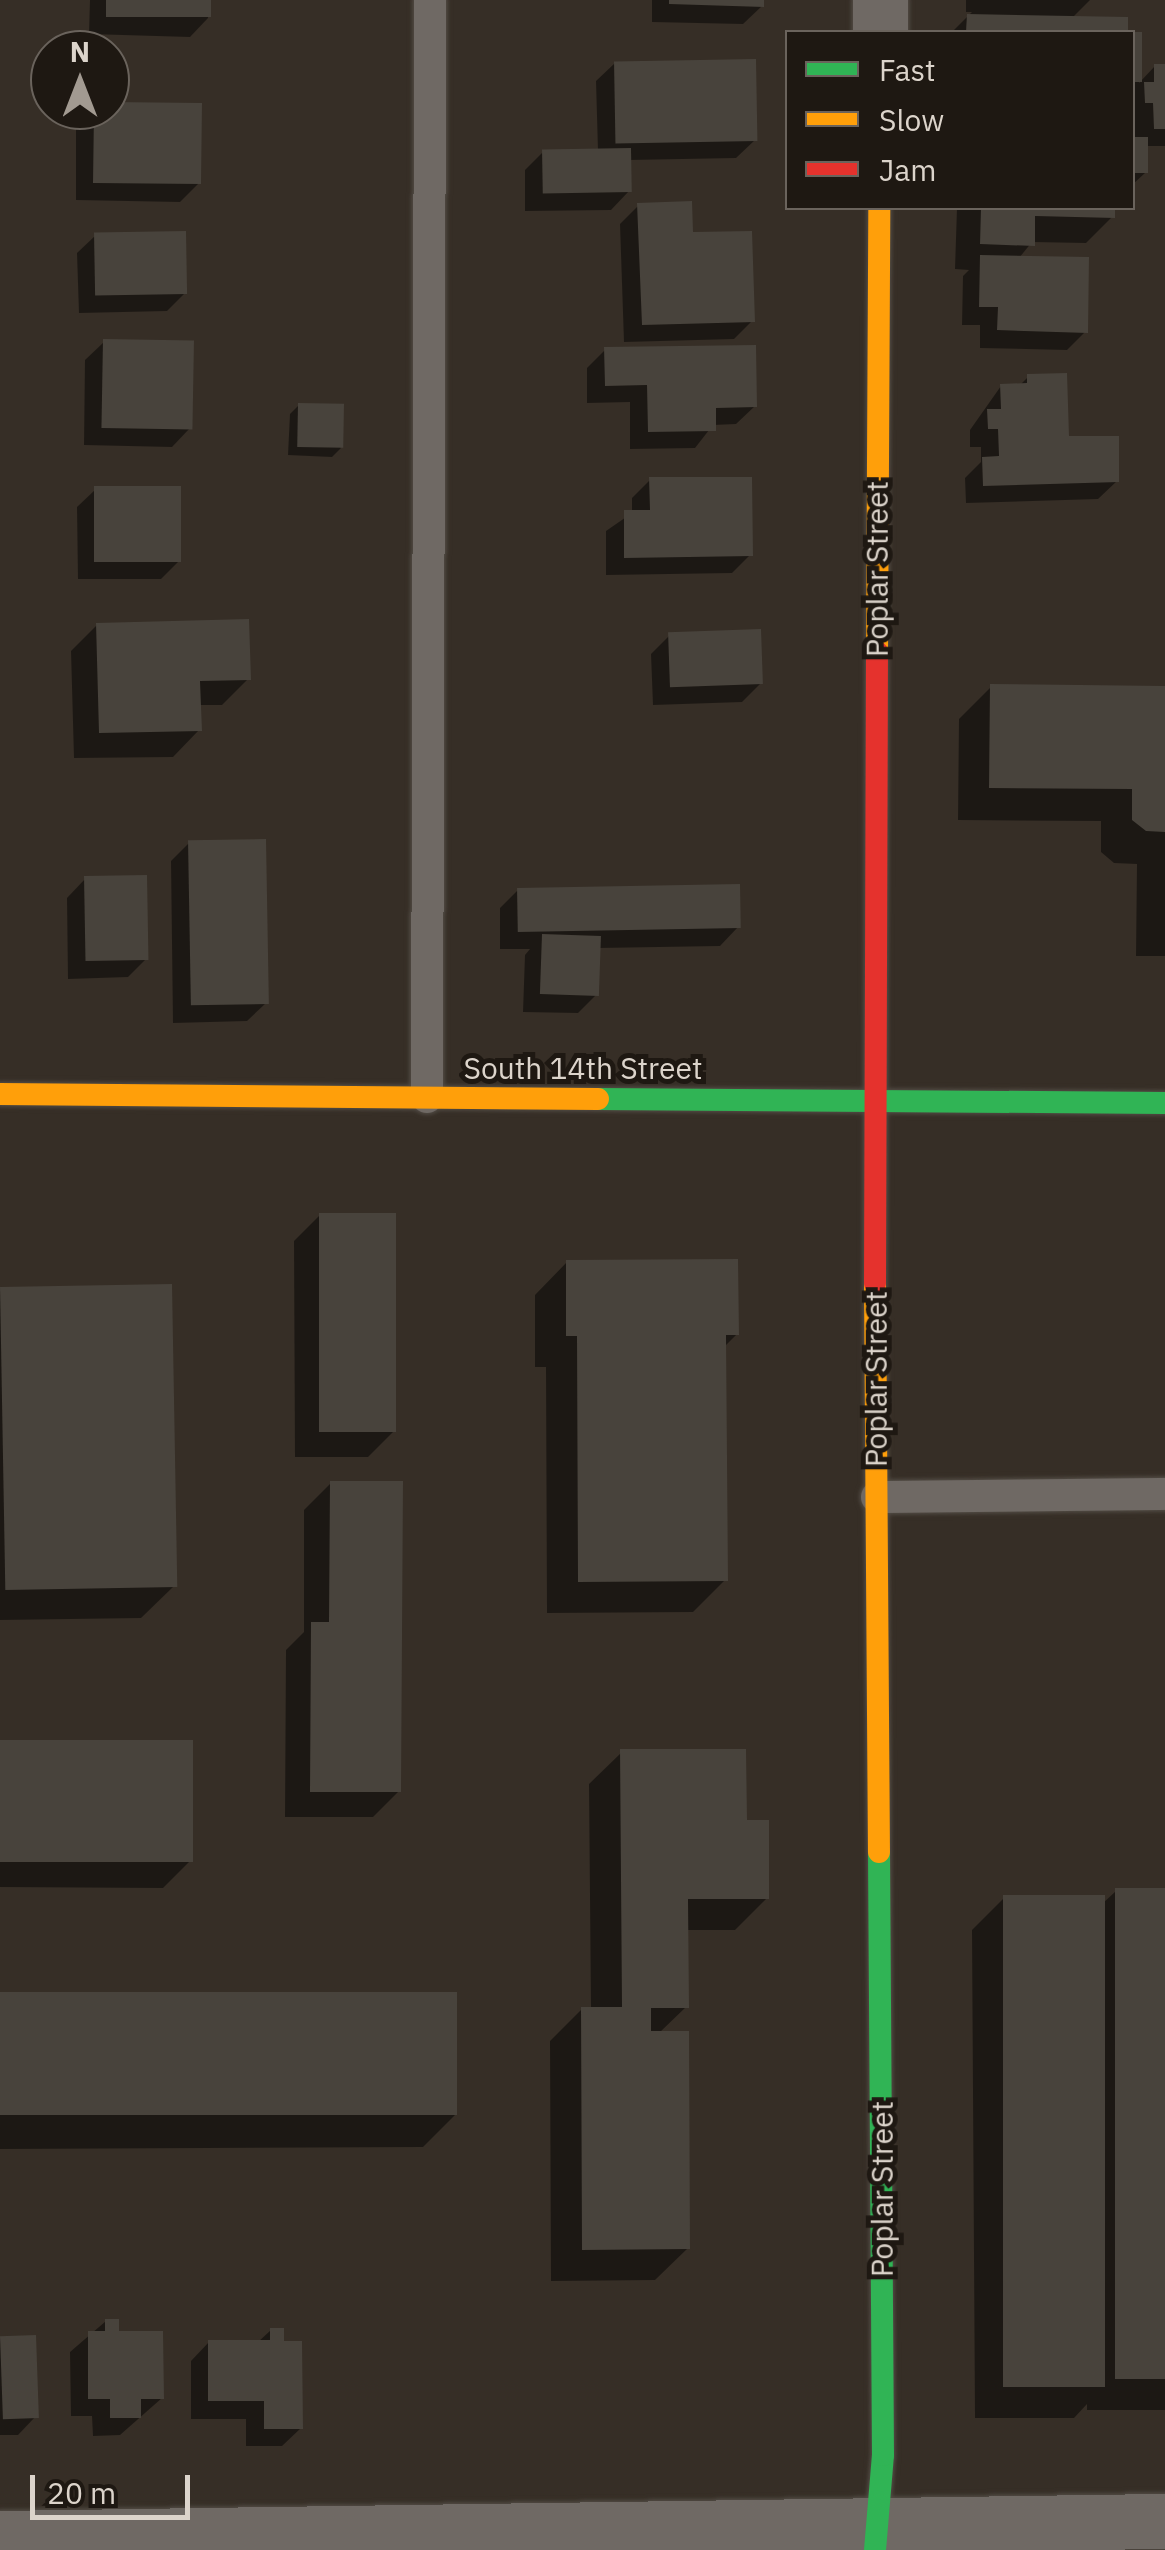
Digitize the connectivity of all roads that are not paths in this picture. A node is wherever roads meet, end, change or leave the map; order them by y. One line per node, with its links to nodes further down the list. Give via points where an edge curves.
1 (430, 0): 6 (lane)
2 (880, 0): 3 (street)
3 (880, 30)
4 (879, 210): 7 (street, Poplar Street)
5 (0, 1094): 6 (street, South 14th Street)
6 (427, 1097): 7 (street, South 14th Street)
7 (874, 1100): 8 (street, South 14th Street); 10 (street, Poplar Street)
8 (1165, 1103)
9 (1165, 1494): 10 (lane)
10 (877, 1497): 13 (street, Poplar Street, via 884,2455)
11 (1165, 2520): 13 (street)
12 (0, 2538): 14 (street)
13 (876, 2538): 14 (street)
14 (232, 2543)

